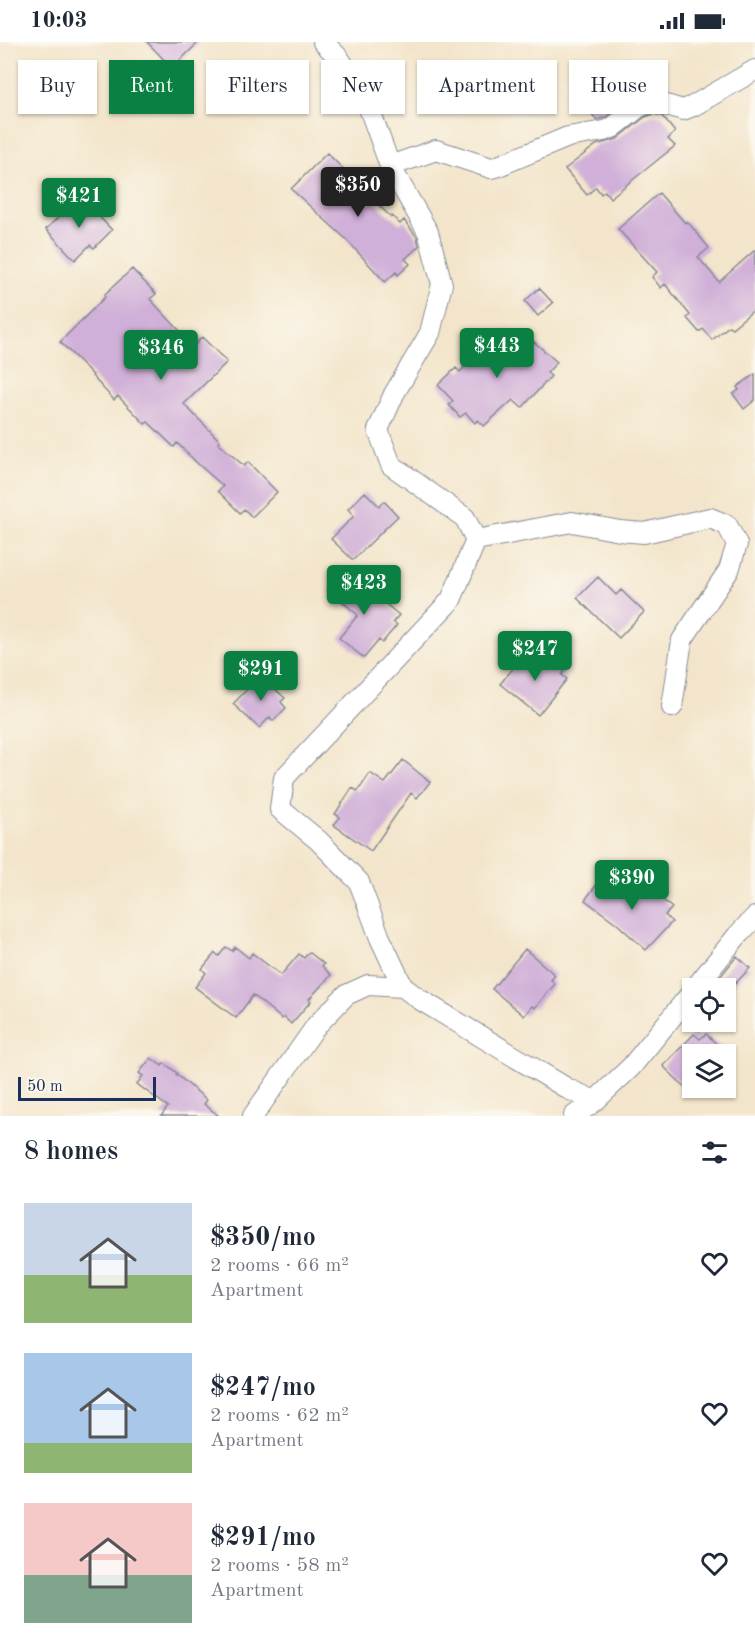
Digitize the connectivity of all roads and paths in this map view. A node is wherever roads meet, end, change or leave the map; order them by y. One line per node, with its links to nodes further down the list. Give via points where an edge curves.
1 (323, 42): 3 (street, via 364,94)
2 (755, 70): 3 (street, via 693,106 682,110 653,101 612,128 568,137 496,167 436,150)
3 (390, 166): 4 (street, via 428,232 442,284 430,333 378,430 391,465 465,518)
4 (476, 540): 5 (street, via 572,522 644,533 710,518 727,525 737,544 729,570 682,640); 8 (street, via 451,600 284,778 280,809 318,840 359,882)
5 (672, 707)
6 (755, 917): 7 (street)
7 (703, 978)
8 (403, 987): 10 (street, via 568,1089); 11 (street, via 368,985 345,995 316,1026)
9 (682, 1004): 10 (street, via 631,1067)
10 (595, 1101): 12 (street)
11 (253, 1116)
12 (574, 1116)

